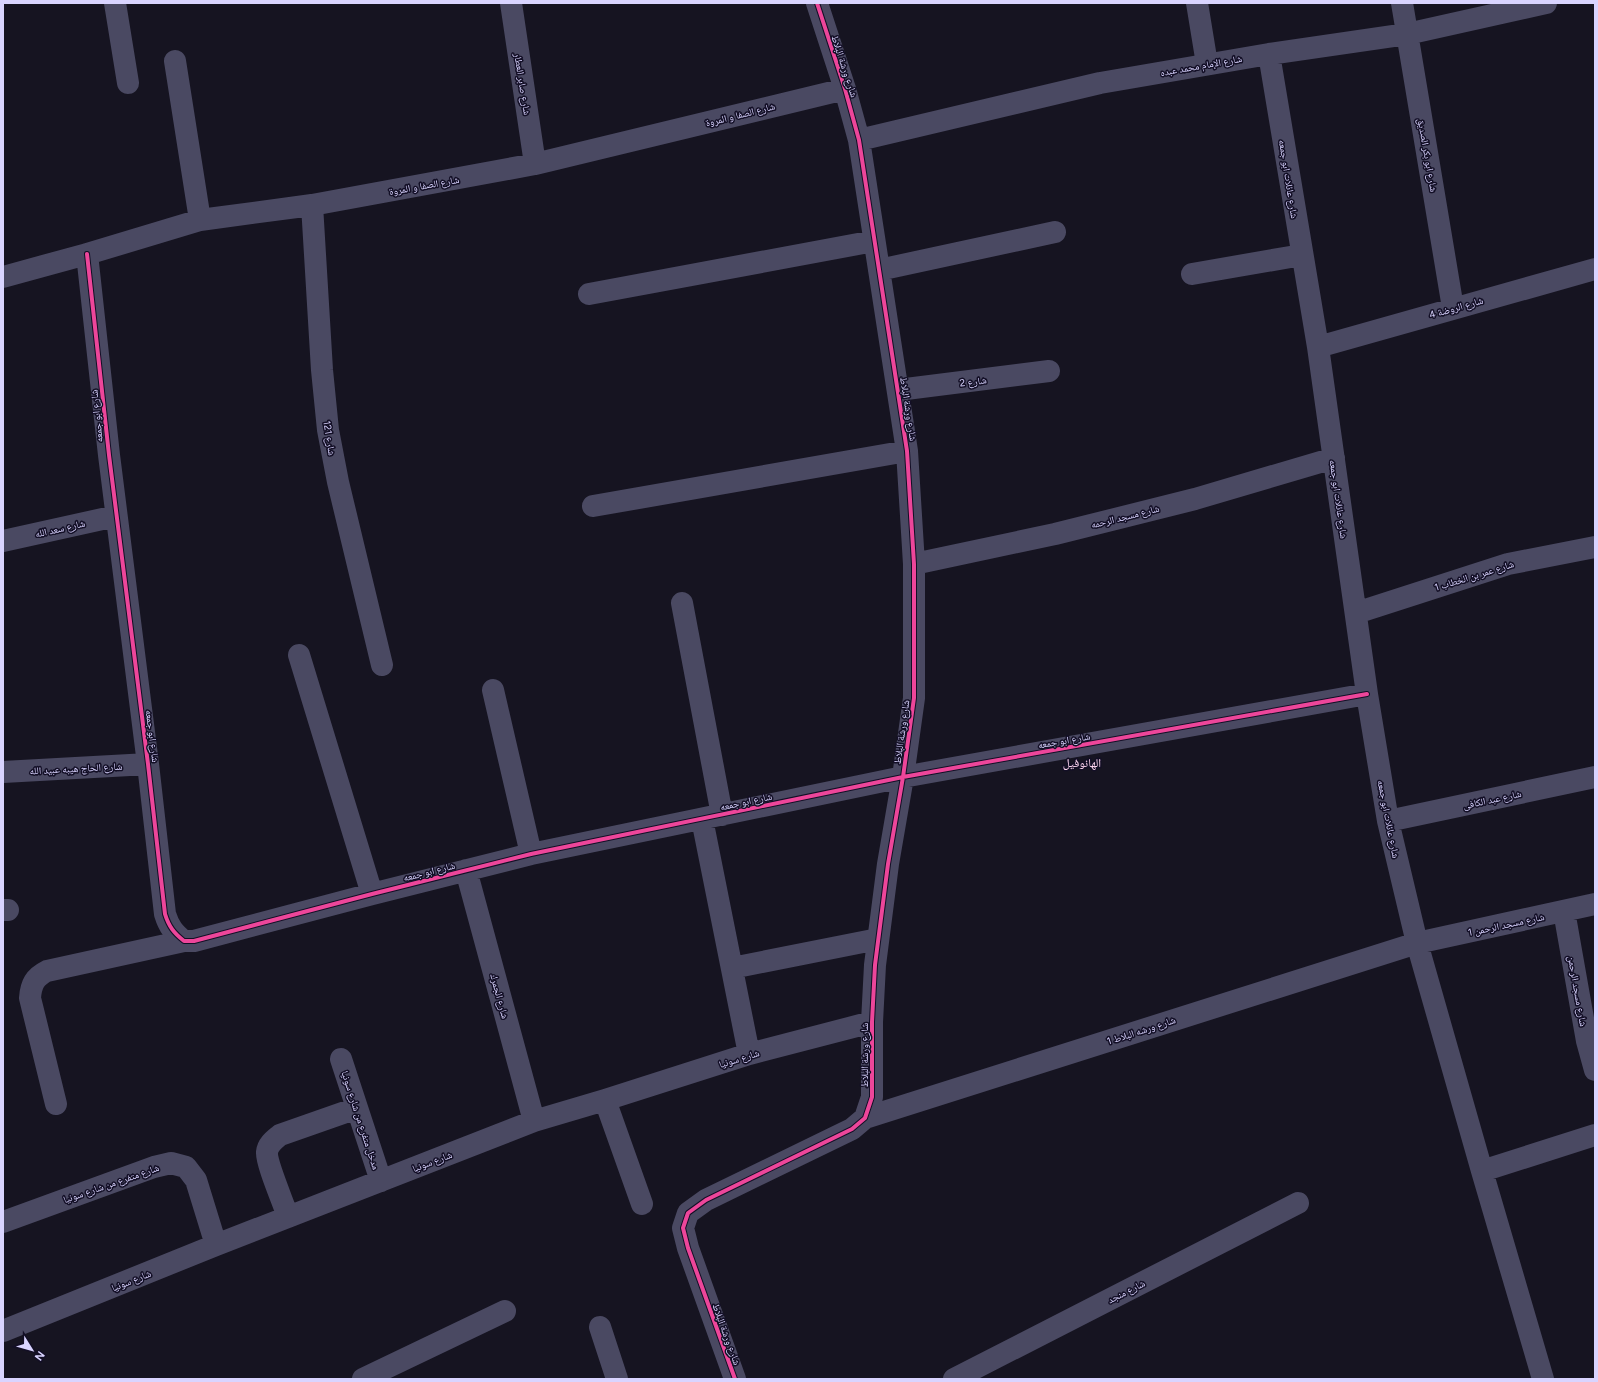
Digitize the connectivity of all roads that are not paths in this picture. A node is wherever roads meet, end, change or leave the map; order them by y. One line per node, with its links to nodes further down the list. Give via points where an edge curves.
1 (115, 3): 11 (street)
2 (510, 3): 14 (street, شارع صابر العطار)
3 (816, 3): 12 (street, شارع ورشة البلاط)
4 (1197, 3): 10 (street)
5 (1402, 3): 7 (street, شارع ابو بكر الصديق)
6 (1546, 3): 7 (street, شارع الإمام محمد عبده)
7 (1407, 34): 8 (street, شارع الإمام محمد عبده); 26 (street, شارع ابو بكر الصديق)
8 (1269, 54): 10 (street, شارع الإمام محمد عبده); 20 (street, شارع عائلات ابو جمعه)
9 (175, 61): 16 (street)
10 (1207, 64): 13 (street, شارع الإمام محمد عبده, via 1100,83)
11 (128, 83)
12 (845, 89): 13 (street, شارع ورشة البلاط); 14 (street, شارع الصفا و المروة)
13 (859, 140): 18 (street, شارع ورشة البلاط)
14 (536, 164): 15 (street, شارع الصفا و المروة)
15 (312, 205): 16 (street, شارع الصفا و المروة); 40 (street, شارع 121, via 328,430)
16 (200, 220): 19 (street, شارع الصفا و المروة)
17 (1055, 232): 22 (street)
18 (874, 241): 22 (street, شارع ورشة البلاط); 25 (street)
19 (87, 254): 24 (street, شارع الصفا و المروة); 33 (street, شارع ابو جمعه)
20 (1302, 255): 23 (street); 27 (street, شارع عائلات ابو جمعه)
21 (1595, 269): 26 (street, شارع الروضة 4)
22 (879, 270): 29 (street, شارع ورشة البلاط)
23 (1192, 274)
24 (3, 277)
25 (589, 294)
26 (1453, 308): 27 (street, شارع الروضة 4)
27 (1318, 347): 31 (street, شارع عائلات ابو جمعه)
28 (1049, 371): 29 (street, شارع 2)
29 (898, 390): 30 (street, شارع ورشة البلاط)
30 (907, 451): 32 (street); 36 (street, شارع ورشة البلاط)
31 (1334, 458): 36 (street, شارع مسجد الرحمه, via 1188,501 1055,534); 38 (street, شارع عائلات ابو جمعه)
32 (593, 506)
33 (116, 516): 34 (street, شارع سعد الله); 43 (street, شارع ابو جمعه)
34 (3, 541)
35 (1595, 547): 38 (street, شارع عمر بن الخطاب 1, via 1508,564)
36 (914, 564): 45 (street, شارع ورشة البلاط, via 914,698)
37 (682, 603): 47 (street)
38 (1356, 613): 42 (street, شارع عائلات ابو جمعه)
39 (299, 655): 51 (street)
40 (382, 665)
41 (493, 690): 49 (street)
42 (1367, 694): 45 (street, شارع ابو جمعه); 48 (street, شارع عائلات ابو جمعه)
43 (148, 764): 44 (street, شارع الحاج هيبه عبيد الله); 55 (street, شارع ابو جمعه, via 165,914 169,926)
44 (3, 772)
45 (903, 777): 47 (street, شارع ابو جمعه); 54 (street, شارع ورشة البلاط)
46 (1595, 777): 48 (street, شارع عبد الكافى)
47 (712, 817): 49 (street, شارع ابو جمعه); 57 (street)
48 (1388, 822): 56 (street, شارع عائلات ابو جمعه)
49 (531, 854): 50 (street, شارع ابو جمعه)
50 (466, 870): 51 (street, شارع ابو جمعه); 66 (street, شارع الجمرك)
51 (372, 894): 55 (street, شارع ابو جمعه, via 194,941)
52 (1595, 904): 53 (street, شارع مسجد الرحمن 1)
53 (1564, 911): 56 (street, شارع مسجد الرحمن 1); 61 (street, شارع مسجد الرحمن, via 1586,1041)
54 (878, 939): 57 (street); 58 (street, شارع ورشة البلاط)
55 (184, 941): 63 (street, via 47,971 34,981 30,998)
56 (1417, 943): 65 (street, شارع ورشه البلاط 1); 68 (street, شارع عائلات ابو جمعه)
57 (732, 968): 59 (street)
58 (872, 1022): 59 (street, شارع سونيا); 65 (street, شارع ورشة البلاط, via 872,1097)
59 (749, 1054): 62 (street, شارع سونيا)
60 (341, 1059): 64 (street, مدخل متفرع من شارع سونيا)
61 (1595, 1070)
62 (605, 1100): 66 (street, شارع سونيا); 71 (street)
63 (56, 1104)
64 (357, 1108): 69 (street, مدخل متفرع من شارع سونيا); 72 (street, via 280,1135 271,1142 267,1152 268,1162)
65 (865, 1118): 80 (street, شارع ورشة البلاط, via 852,1129 706,1200 688,1213 683,1228 688,1248)
66 (534, 1121): 69 (street, شارع سونيا)
67 (1595, 1135): 68 (street)
68 (1482, 1171): 82 (street, شارع عائلات ابو جمعه)
69 (381, 1181): 72 (street, شارع سونيا)
70 (1298, 1203): 81 (street, شارع منجد)
71 (642, 1204)
72 (288, 1217): 74 (street, شارع سونيا)
73 (3, 1222): 74 (street, شارع متفرع من شارع سونيا, via 171,1163 186,1167 196,1180)
74 (216, 1245): 77 (street, شارع سونيا)
75 (505, 1311): 78 (street)
76 (600, 1327): 79 (street)
77 (3, 1331)
78 (363, 1379)
79 (617, 1379)
80 (735, 1379)
81 (954, 1379)
82 (1543, 1379)

